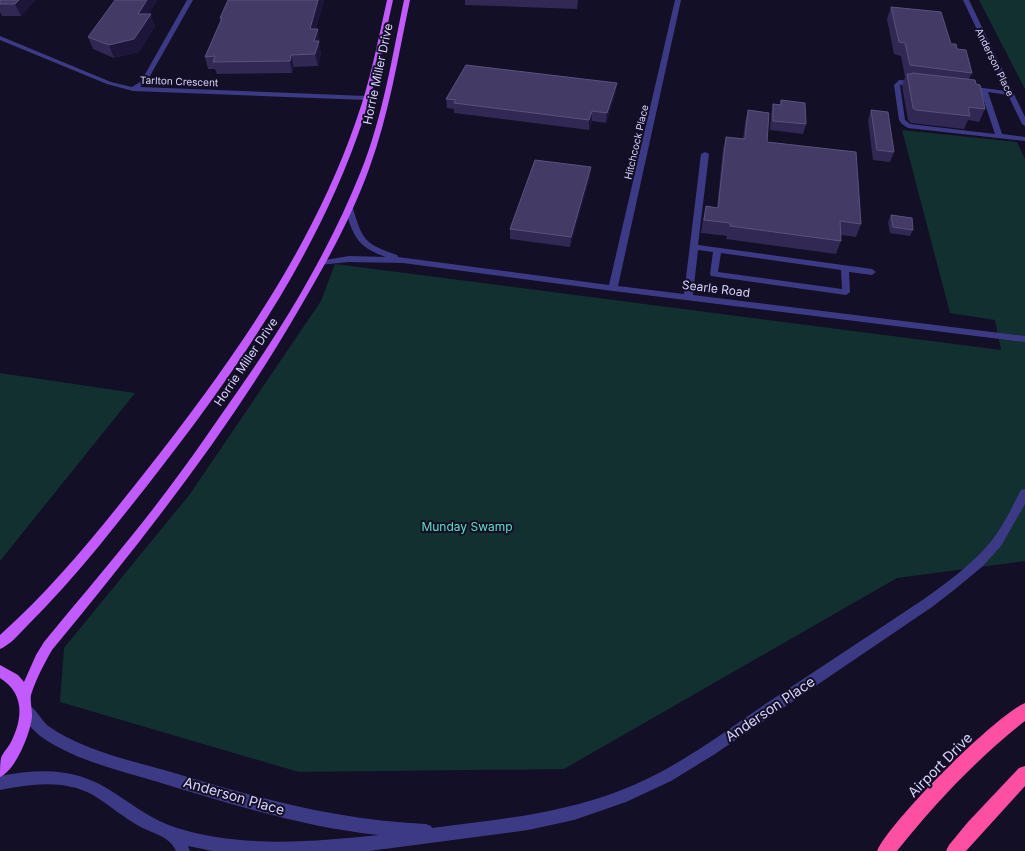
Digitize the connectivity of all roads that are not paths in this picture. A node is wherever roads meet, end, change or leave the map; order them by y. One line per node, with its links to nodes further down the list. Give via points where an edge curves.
1 (190, 0): 9 (street, via 147,76)
2 (390, 0): 12 (main road, Horrie Miller Drive)
3 (407, 0): 17 (main road, Horrie Miller Drive, via 377,136)
4 (678, 0): 24 (street, Hitchcock Place)
5 (966, 0): 11 (street, Anderson Place)
6 (0, 38): 9 (street, Tarlton Crescent, via 109,82)
7 (925, 84): 14 (street, via 903,81 897,85 904,124)
8 (962, 88): 10 (street)
9 (134, 89): 12 (street, Tarlton Crescent)
10 (984, 90): 11 (street); 14 (street)
11 (1010, 93): 13 (street, Anderson Place)
12 (366, 98): 28 (main road, Horrie Miller Drive, via 349,150 305,248 238,355 92,547 21,625)
13 (1025, 124)
14 (999, 136): 15 (street)
15 (1025, 139)
16 (705, 154): 18 (street)
17 (349, 208): 20 (street, Searle Road, via 357,236 370,249); 21 (main road, Horrie Miller Drive)
18 (694, 247): 19 (street); 25 (street)
19 (717, 250): 22 (street); 22 (street, via 714,274 846,292)
20 (403, 260): 21 (street, Searle Road, via 349,259); 24 (street, Searle Road)
21 (322, 263): 30 (main road, Horrie Miller Drive, via 268,355 184,476 48,646)
22 (845, 268): 23 (street)
23 (872, 272)
24 (613, 288): 25 (street, Searle Road)
25 (688, 297): 26 (street, Searle Road)
26 (1025, 339)
27 (1025, 493): 36 (street, Anderson Place, via 987,555 959,580 691,763 648,786 598,806 510,826)
28 (0, 643)
29 (0, 671): 30 (main road, via 16,681)
30 (24, 696): 31 (main road)
31 (26, 710): 33 (main road, via 24,729 15,749); 36 (street, Anderson Place, via 47,733 64,743 92,754 252,802 309,817 355,825 413,831)
32 (1025, 711): 39 (highway, Airport Drive, via 938,791 904,827)
33 (0, 770)
34 (1025, 774): 40 (highway)
35 (0, 783): 37 (street, Anderson Place, via 36,777 75,780 91,787 146,822)
36 (460, 831): 37 (street, Anderson Place, via 336,848 268,851 233,848)
37 (172, 834): 38 (street)
38 (183, 851)
39 (886, 851)
40 (955, 851)

